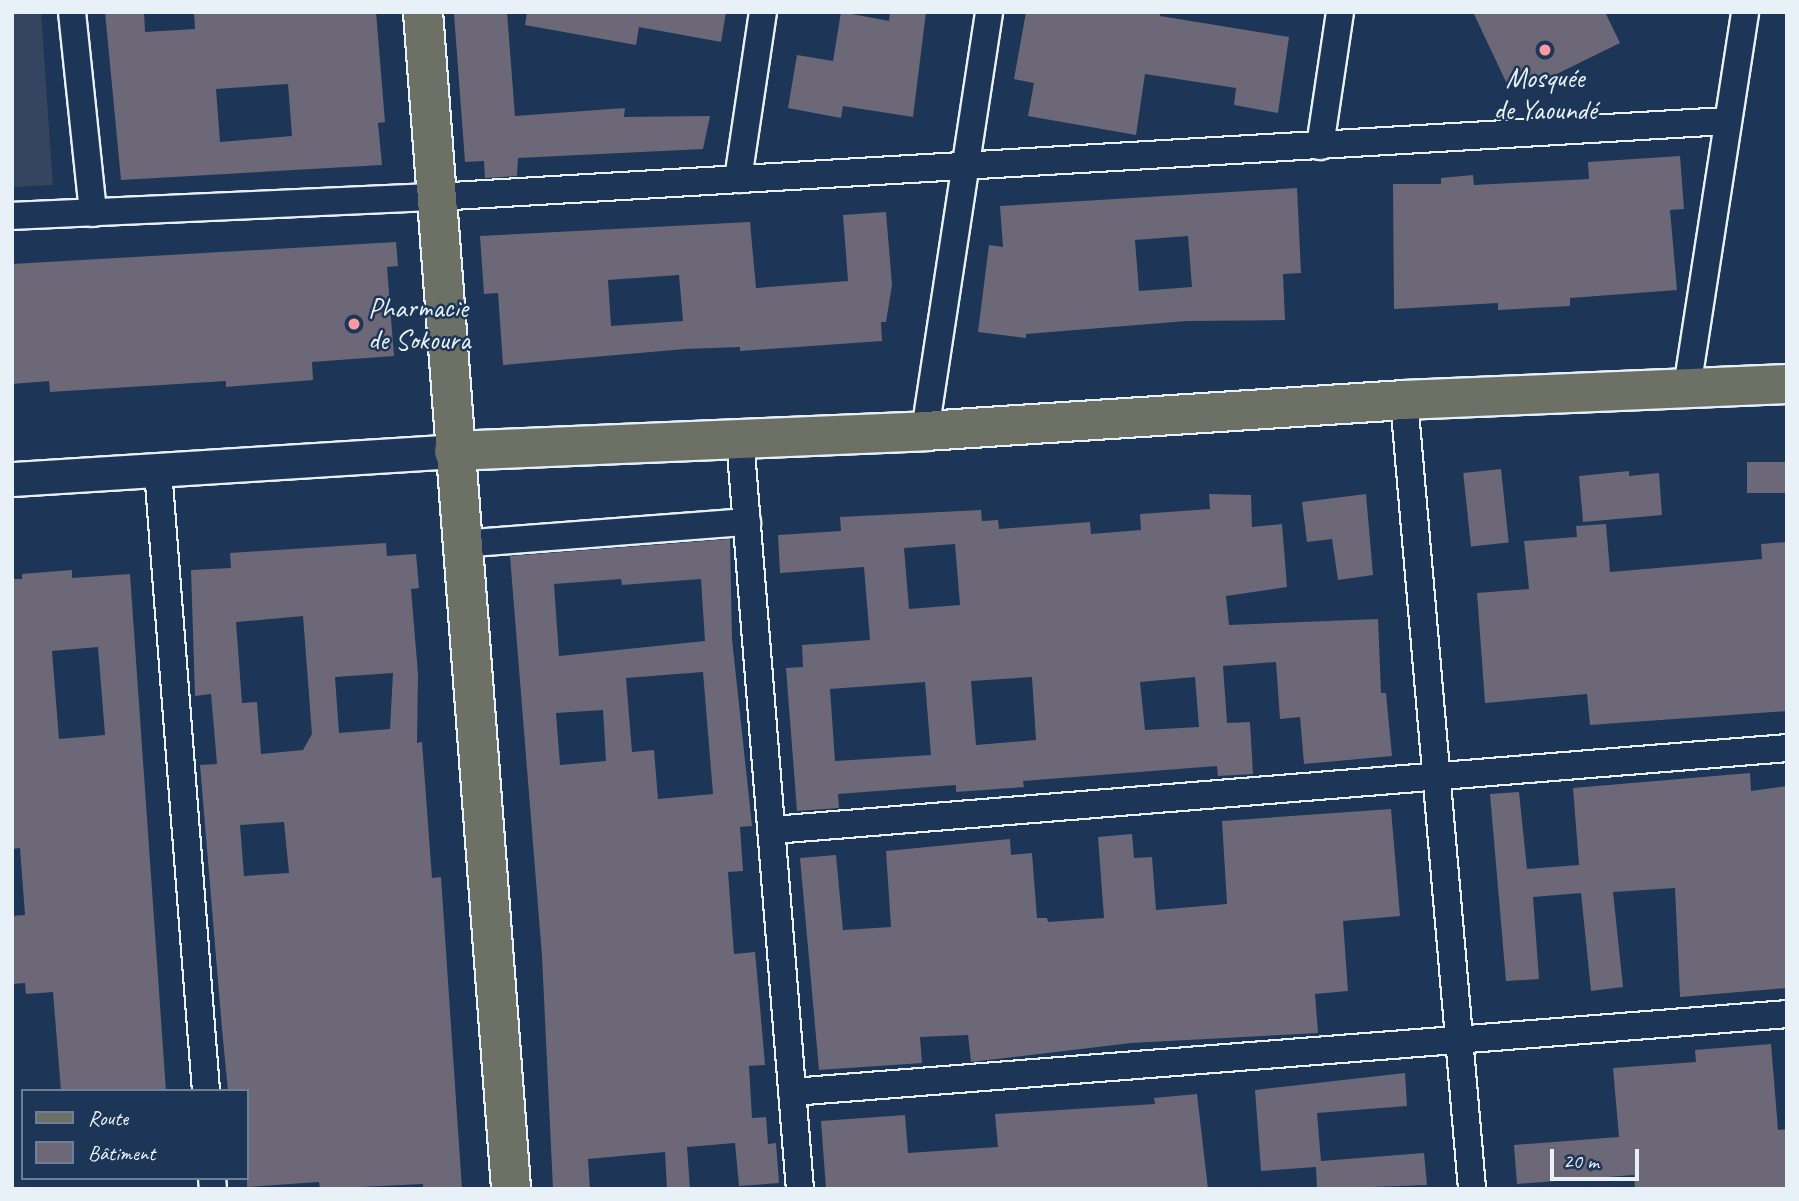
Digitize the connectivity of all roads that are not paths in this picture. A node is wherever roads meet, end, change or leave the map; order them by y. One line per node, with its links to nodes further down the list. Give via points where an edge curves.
1 (72, 12): 12 (street)
2 (423, 12): 11 (main road)
3 (763, 12): 10 (street)
4 (989, 12): 9 (street)
5 (1340, 12): 8 (street)
6 (1745, 12): 7 (street)
7 (1727, 121): 8 (street); 15 (street)
8 (1320, 146): 9 (street)
9 (966, 167): 10 (street); 17 (street)
10 (738, 179): 11 (street)
11 (435, 197): 12 (street); 19 (main road)
12 (93, 213): 13 (street)
13 (12, 216)
14 (1787, 384): 15 (main road)
15 (1687, 388): 16 (main road)
16 (1404, 400): 17 (main road); 25 (street)
17 (925, 431): 18 (main road)
18 (740, 439): 19 (main road); 22 (street)
19 (454, 452): 20 (street); 23 (main road)
20 (158, 470): 21 (street); 29 (street)
21 (12, 479)
22 (747, 522): 23 (street); 26 (street)
23 (460, 544): 31 (main road)
24 (1787, 748): 25 (street)
25 (1439, 778): 26 (street); 28 (street)
26 (773, 830): 30 (street)
27 (1787, 1014): 28 (street)
28 (1460, 1040): 30 (street); 33 (street)
29 (206, 1089)
30 (792, 1092): 32 (street)
31 (511, 1189)
32 (800, 1189)
33 (1472, 1189)

